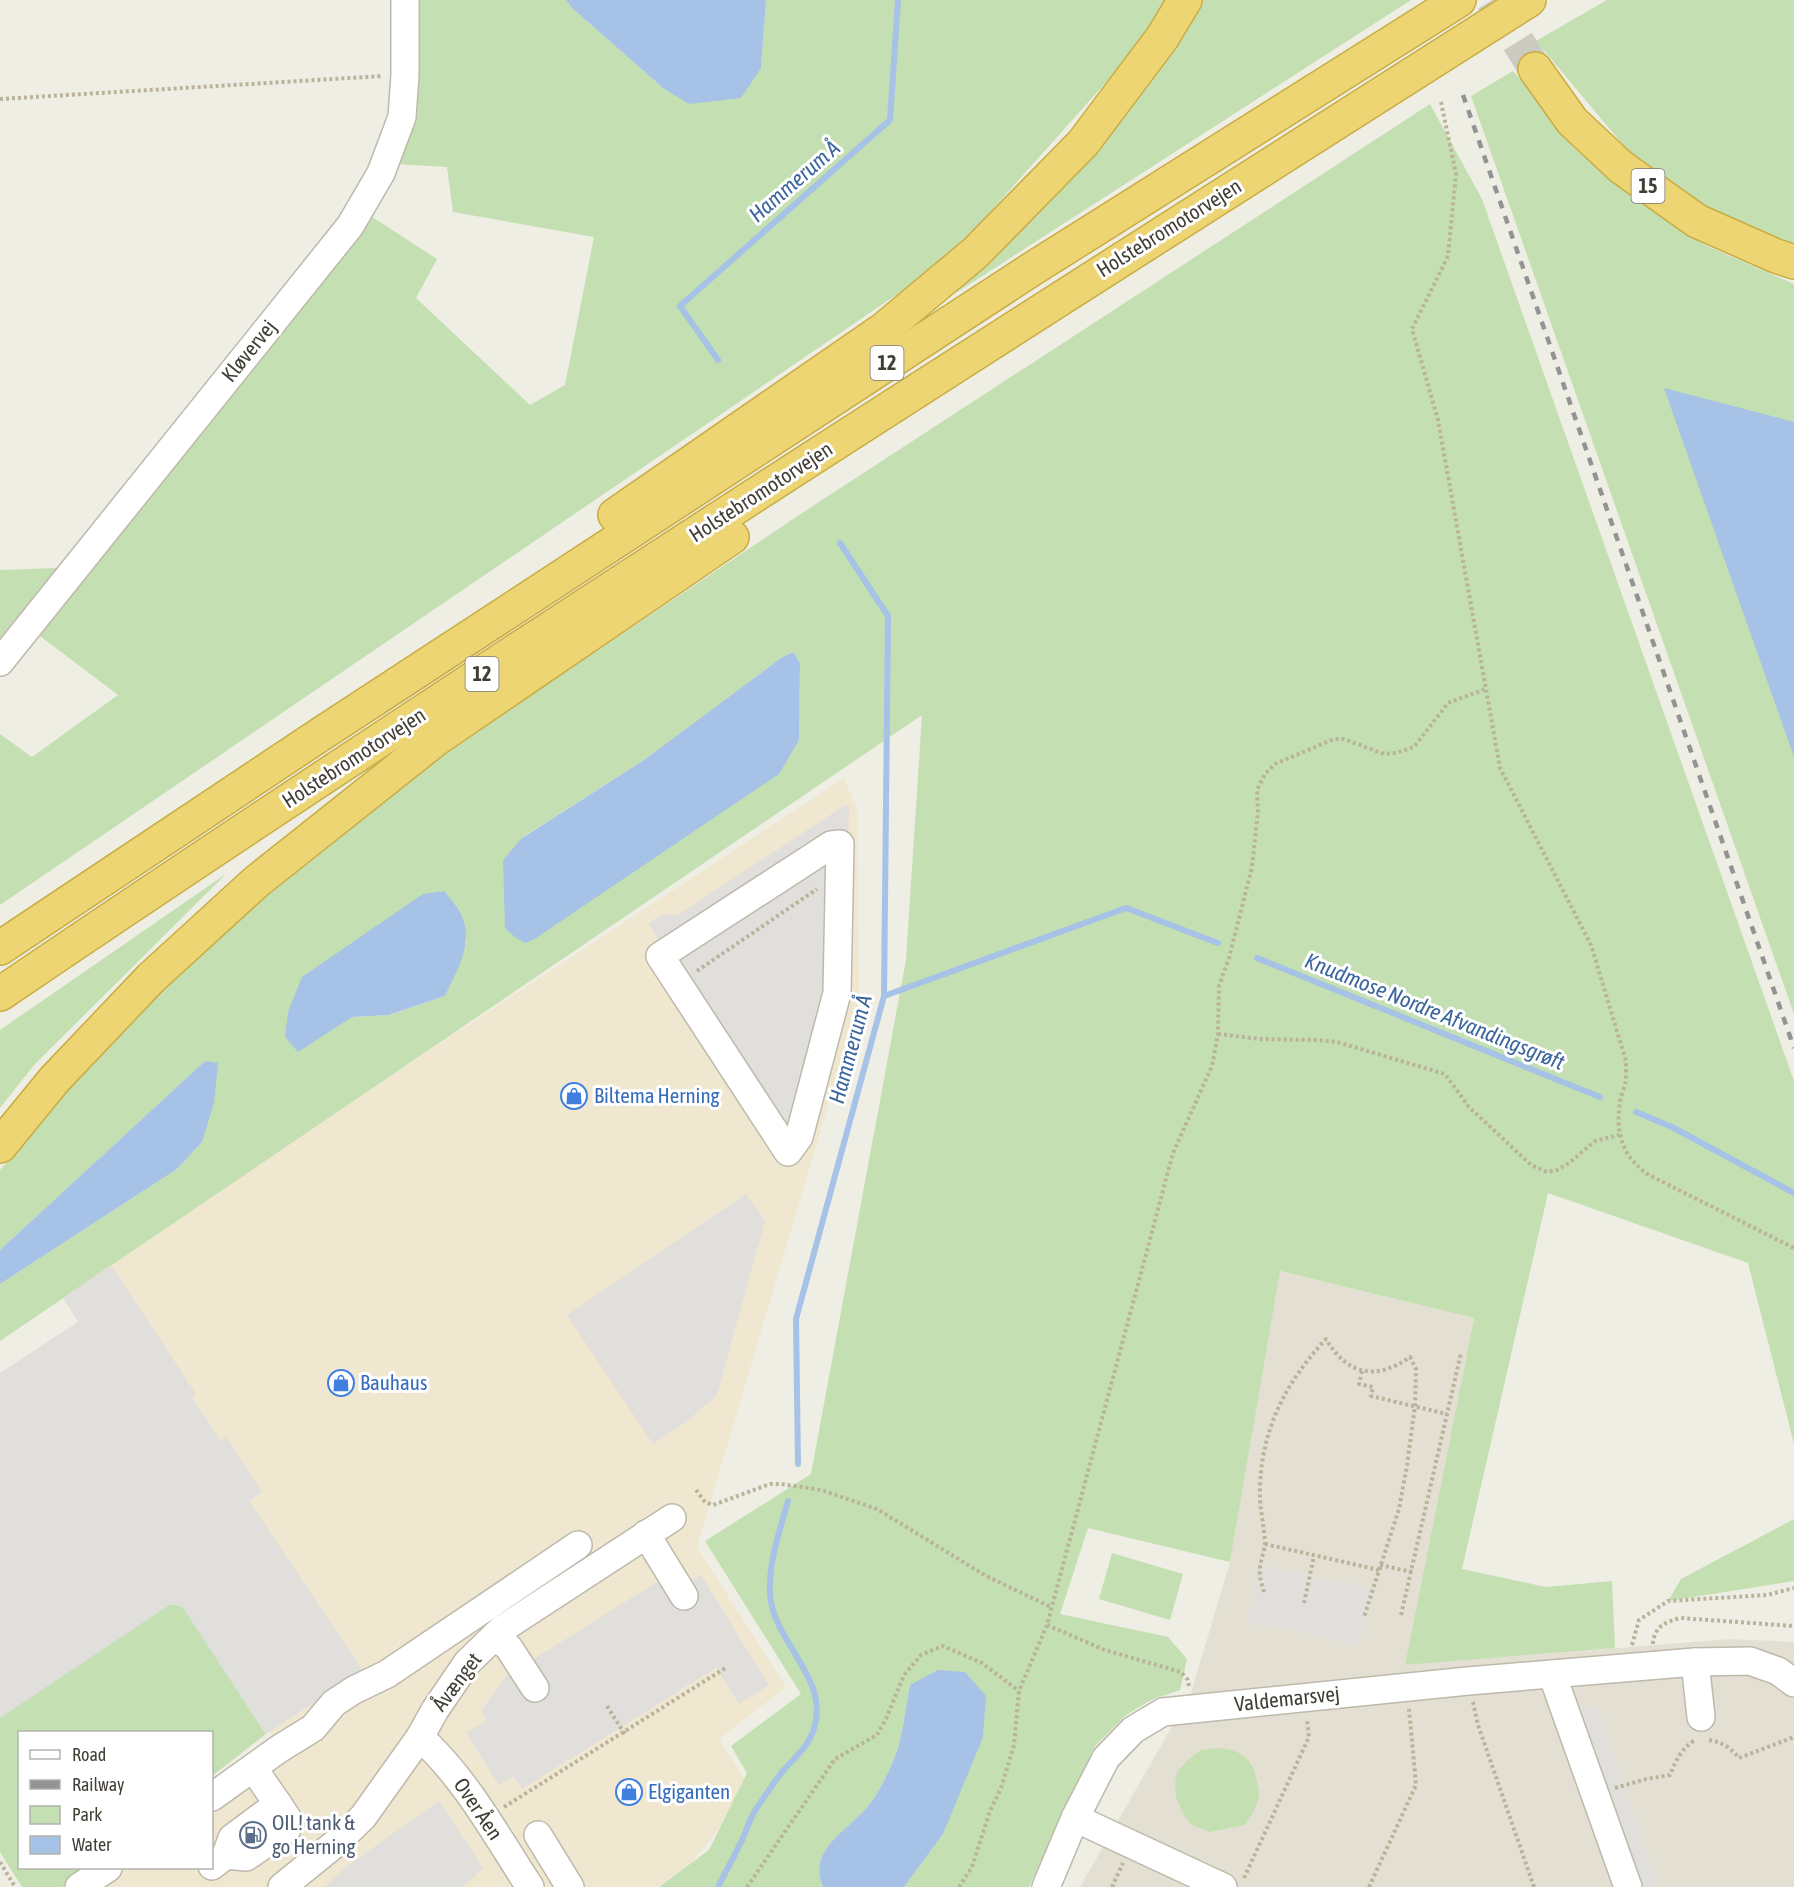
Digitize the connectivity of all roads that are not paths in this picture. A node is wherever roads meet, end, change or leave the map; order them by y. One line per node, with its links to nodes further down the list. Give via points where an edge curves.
1 (405, 0): 8 (street, Kløvervej, via 402,117 381,173 350,226)
2 (1185, 0): 9 (highway, via 1162,38 1083,143 975,252 884,329 408,657)
3 (1459, 0): 9 (highway, Holstebromotorvejen / 12, via 1032,269)
4 (1529, 0): 7 (highway, Holstebromotorvejen / 12)
5 (1535, 69): 6 (highway, 15, via 1572,121 1621,167 1697,221)
6 (1794, 262)
7 (966, 357): 12 (highway, Holstebromotorvejen / 12); 13 (highway, via 889,430 436,739 256,882 151,978 54,1080)
8 (0, 663)
9 (321, 734): 10 (highway, Holstebromotorvejen / 12)
10 (0, 948)
11 (678, 984): 11 (street, via 788,1152 799,1137 837,993 840,844 831,844 660,956)
12 (0, 994)
13 (0, 1146)
14 (672, 1518): 15 (street, Åvænget)
15 (646, 1534): 17 (street); 18 (street, Åvænget)
16 (579, 1545): 25 (street, via 387,1674 334,1703 313,1728)
17 (684, 1596)
18 (496, 1635): 22 (street, via 510,1648); 24 (street, Åvænget, via 466,1664)
19 (1695, 1662): 20 (street, Valdemarsvej); 21 (street, Valdemarsvej, via 1750,1661 1778,1671); 23 (street)
20 (1552, 1674): 27 (street, Valdemarsvej, via 1163,1712 1133,1730 1106,1758); 35 (street)
21 (1794, 1683)
22 (535, 1688)
23 (1701, 1717)
24 (420, 1737): 30 (street, Åvænget, via 363,1817); 31 (street, Over Åen, via 465,1787)
25 (253, 1768): 26 (street); 29 (street, via 278,1804 232,1838)
26 (213, 1796)
27 (1075, 1818): 33 (street, Valdemarsvej); 34 (street)
28 (538, 1835): 32 (street)
29 (213, 1865)
30 (282, 1887)
31 (530, 1887)
32 (570, 1887)
33 (1046, 1887)
34 (1224, 1887)
35 (1628, 1887)

